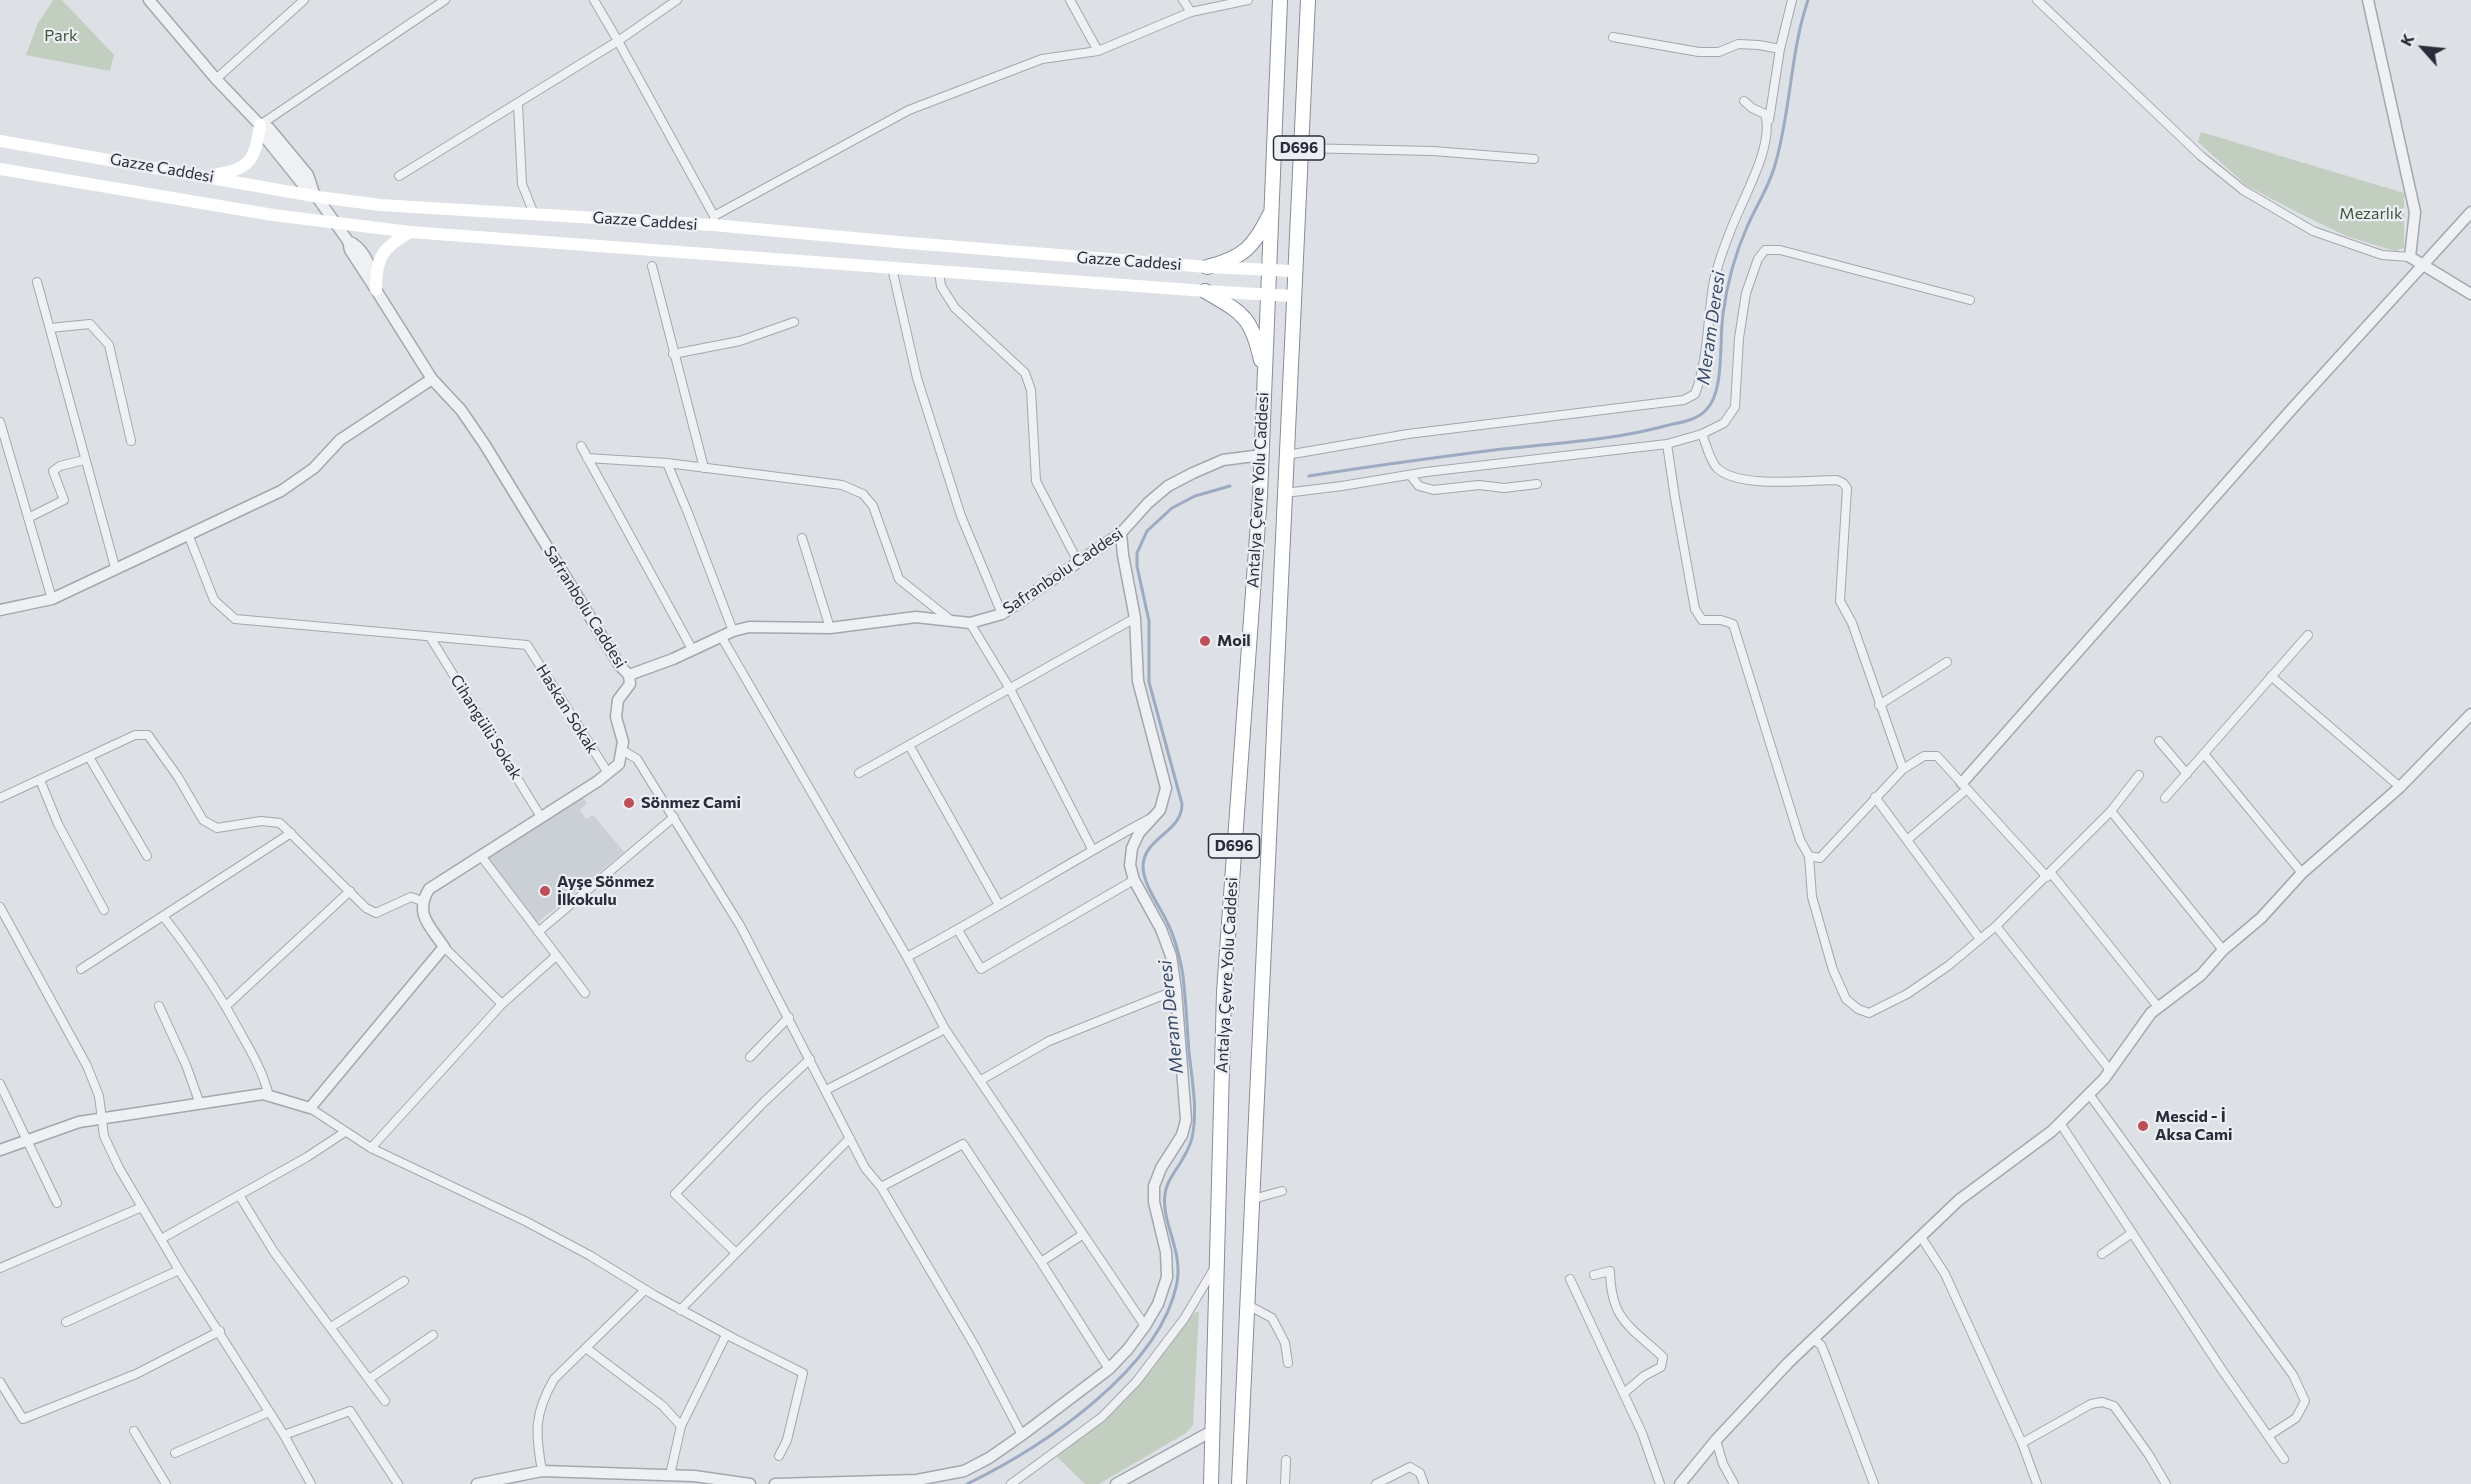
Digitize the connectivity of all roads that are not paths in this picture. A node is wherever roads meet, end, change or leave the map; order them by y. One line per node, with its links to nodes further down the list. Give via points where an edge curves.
1 (148, 0): 19 (street, Safranbolu Caddesi)
2 (304, 0): 19 (street)
3 (445, 0): 23 (street)
4 (594, 0): 16 (street)
5 (676, 0): 16 (street)
6 (1070, 0): 18 (street)
7 (1183, 0): 14 (street)
8 (1248, 0): 14 (street)
9 (1280, 0): 31 (highway, Antalya Çevre Yolu Caddesi / D696)
10 (1308, 0): 25 (highway, Antalya Çevre Yolu Caddesi / D696)
11 (1792, 0): 17 (street)
12 (2037, 0): 37 (street, via 2201,156 2243,190 2313,231 2382,255)
13 (2368, 0): 37 (street, via 2415,212)
14 (1191, 12): 18 (street)
15 (1613, 37): 17 (street, via 1699,52 1719,52 1738,44)
16 (618, 40): 21 (street); 34 (street)
17 (1780, 49): 22 (street)
18 (1098, 51): 34 (street, via 1042,59 909,110)
19 (216, 80): 23 (street, Safranbolu Caddesi)
20 (1744, 101): 22 (street, via 1765,114)
21 (518, 104): 29 (street); 33 (street, via 522,184)
22 (1768, 124): 63 (street, via 1758,170 1730,230 1714,279 1702,377 1695,394 1684,400 1408,434)
23 (260, 125): 28 (main road, via 250,162 236,171); 30 (street, Safranbolu Caddesi, via 263,135)
24 (0, 141): 28 (main road, Gazze Caddesi)
25 (1299, 148): 26 (street); 44 (highway, Antalya Çevre Yolu Caddesi / D696)
26 (1534, 159)
27 (0, 169): 35 (main road, Gazze Caddesi)
28 (207, 176): 30 (main road, Gazze Caddesi)
29 (399, 176)
30 (315, 195): 33 (main road, Gazze Caddesi, via 380,205); 35 (street, Safranbolu Caddesi)
31 (1272, 210): 40 (highway, via 1250,248 1229,261); 42 (highway, Antalya Çevre Yolu Caddesi / D696)
32 (2471, 212): 38 (street)
33 (534, 214): 34 (main road, Gazze Caddesi)
34 (713, 220): 40 (main road, Gazze Caddesi)
35 (335, 223): 36 (main road, Gazze Caddesi); 46 (street, Safranbolu Caddesi)
36 (410, 232): 41 (main road, Gazze Caddesi); 46 (main road, via 389,244 381,254)
37 (2410, 257): 38 (street)
38 (2424, 265): 48 (street); 106 (street, via 2283,419)
39 (652, 266): 54 (street)
40 (1207, 267): 42 (main road, Gazze Caddesi)
41 (892, 268): 43 (main road, Gazze Caddesi); 79 (street, via 917,378 961,516)
42 (1269, 270): 44 (main road, Gazze Caddesi); 49 (highway, Antalya Çevre Yolu Caddesi / D696)
43 (939, 271): 47 (main road, Gazze Caddesi); 75 (street, via 941,286 955,308 1025,373 1032,399 1036,481)
44 (1293, 271): 50 (highway, Antalya Çevre Yolu Caddesi / D696)
45 (37, 282): 53 (street)
46 (376, 290): 56 (street, Safranbolu Caddesi)
47 (1205, 291): 49 (main road, Gazze Caddesi); 55 (highway, via 1244,314 1258,346)
48 (2471, 294)
49 (1268, 295): 50 (main road, Gazze Caddesi); 55 (highway, Antalya Çevre Yolu Caddesi / D696)
50 (1292, 296): 63 (highway, Antalya Çevre Yolu Caddesi / D696)
51 (1970, 300): 58 (street, via 1780,250 1765,250 1746,293 1735,407 1724,423)
52 (794, 322): 54 (street, via 740,341)
53 (50, 328): 59 (street, via 90,324 109,345); 65 (street)
54 (673, 354): 67 (street)
55 (1265, 378): 62 (highway, Antalya Çevre Yolu Caddesi / D696)
56 (432, 379): 73 (street, via 340,440 314,468 281,491); 90 (street, Safranbolu Caddesi, via 461,410 485,445)
57 (1, 427): 71 (street)
58 (1702, 434): 60 (street); 93 (street, via 1715,466 1732,477 1761,481 1837,480 1847,488 1840,601 1852,622)
59 (130, 441)
60 (1667, 444): 68 (street); 120 (street, via 1695,609 1702,620 1733,624 1796,830)
61 (581, 446): 64 (street)
62 (1262, 455): 72 (street, Safranbolu Caddesi, via 1223,460 1193,472 1148,503); 177 (highway, Antalya Çevre Yolu Caddesi / D696, via 1224,992)
63 (1287, 455): 70 (highway, Antalya Çevre Yolu Caddesi / D696)
64 (587, 458): 66 (street); 88 (street)
65 (84, 460): 71 (street, via 52,471 64,500); 76 (street)
66 (667, 463): 67 (street); 84 (street)
67 (705, 468): 81 (street, via 842,485 863,494 873,506 900,579)
68 (1410, 474): 69 (street, via 1419,486 1434,490); 70 (street)
69 (1537, 484)
70 (1285, 493): 167 (highway, Antalya Çevre Yolu Caddesi / D696)
71 (28, 518): 77 (street)
72 (1122, 533): 75 (street, Safranbolu Caddesi); 80 (street)
73 (188, 534): 76 (street); 87 (street, via 214,600 235,619)
74 (802, 538): 83 (street)
75 (1078, 562): 79 (street, Safranbolu Caddesi)
76 (115, 567): 77 (street)
77 (52, 599): 78 (street)
78 (0, 610)
79 (1002, 614): 82 (street, Safranbolu Caddesi)
80 (1135, 618): 92 (street); 114 (street, via 1138,681 1166,788 1160,810)
81 (953, 622): 82 (street, Safranbolu Caddesi); 83 (street, Safranbolu Caddesi, via 916,617)
82 (969, 623): 92 (street)
83 (830, 628): 84 (street, Safranbolu Caddesi, via 749,627)
84 (733, 631): 85 (street, Safranbolu Caddesi)
85 (722, 636): 88 (street, Safranbolu Caddesi); 137 (street)
86 (2308, 636): 91 (street)
87 (430, 637): 101 (street, Haskan Sokak, via 527,645); 112 (street, Cihangülü Sokak)
88 (692, 649): 90 (street, Safranbolu Caddesi)
89 (1947, 662): 93 (street)
90 (629, 675): 97 (street, via 630,684 618,700 616,717)
91 (2271, 676): 98 (street); 107 (street)
92 (1010, 689): 96 (street); 117 (street)
93 (1879, 705): 100 (street)
94 (2471, 714): 107 (street)
95 (2158, 741): 103 (street)
96 (909, 745): 102 (street); 126 (street)
97 (622, 750): 101 (street, via 619,764); 113 (street, via 637,759)
98 (2205, 755): 103 (street); 121 (street)
99 (89, 757): 105 (street); 115 (street, via 135,735 148,735 203,820 217,828 261,821 280,823); 118 (street)
100 (1903, 769): 106 (street, via 1924,756 1937,756); 108 (street)
101 (608, 773): 112 (street)
102 (859, 773)
103 (2187, 774): 110 (street)
104 (2139, 775): 111 (street)
105 (40, 780): 109 (street); 128 (street, via 58,824)
106 (1964, 786): 116 (street); 122 (street)
107 (2400, 787): 121 (street)
108 (1875, 797): 116 (street); 120 (street, via 1820,858)
109 (0, 798)
110 (2165, 798)
111 (2111, 811): 122 (street); 135 (street)
112 (541, 817): 119 (street)
113 (674, 817): 132 (street); 145 (street, via 741,927)
114 (1149, 819): 117 (street); 123 (street, via 1132,848 1130,865)
115 (291, 833): 124 (street); 129 (street)
116 (1906, 840): 133 (street)
117 (1092, 849): 126 (street)
118 (147, 856)
119 (481, 856): 125 (street, via 429,889); 132 (street)
120 (1809, 856): 133 (street, via 1812,897 1833,970 1846,999 1858,1009 1869,1012 1907,994)
121 (2302, 873): 135 (street, via 2261,918)
122 (2049, 875): 130 (street); 144 (street)
123 (1134, 880): 131 (street, via 981,969); 139 (street, via 1161,929 1171,956)
124 (350, 891): 125 (street, via 376,913 411,897); 143 (street)
125 (422, 901): 134 (street, via 423,915)
126 (999, 905): 131 (street)
127 (0, 907): 157 (street, via 87,1066 99,1096)
128 (104, 910)
129 (163, 916): 138 (street); 143 (street)
130 (1996, 926): 133 (street); 149 (street)
131 (958, 930): 137 (street)
132 (538, 932): 136 (street)
133 (1980, 939)
134 (444, 947): 141 (street); 156 (street)
135 (2223, 950): 144 (street, via 2201,975)
136 (556, 956): 140 (street); 141 (street)
137 (907, 957): 146 (street)
138 (81, 969)
139 (1176, 990): 150 (street, via 1049,1041); 187 (street, via 1186,1120 1154,1186 1167,1277)
140 (585, 993)
141 (502, 1004): 162 (street)
142 (159, 1006): 155 (street)
143 (226, 1006): 154 (street, via 264,1075)
144 (2159, 1008): 149 (street, via 2151,1013)
145 (789, 1017): 147 (street); 148 (street)
146 (945, 1029): 150 (street); 152 (street)
147 (750, 1057)
148 (810, 1059): 152 (street); 174 (street, via 675,1194)
149 (2110, 1070): 153 (street)
150 (981, 1080): 171 (street)
151 (0, 1084): 161 (street)
152 (826, 1090): 160 (street)
153 (2089, 1094): 158 (street); 206 (street, via 2293,1375 2305,1401 2296,1418)
154 (269, 1096): 155 (street); 156 (street)
155 (200, 1104): 157 (street)
156 (310, 1108): 159 (street)
157 (101, 1119): 161 (street, via 79,1122); 169 (street, via 104,1136)
158 (2060, 1123): 170 (street); 172 (street, via 1959,1200)
159 (345, 1132): 162 (street); 166 (street)
160 (850, 1138): 164 (street, via 865,1168); 174 (street)
161 (28, 1140): 163 (street); 168 (street)
162 (371, 1148): 183 (street, via 525,1221)
163 (0, 1150)
164 (881, 1187): 176 (street, via 963,1144); 205 (street, via 976,1348)
165 (1282, 1191): 167 (street)
166 (239, 1195): 173 (street); 188 (street, via 274,1252)
167 (1253, 1198): 184 (highway, Antalya Çevre Yolu Caddesi / D696)
168 (57, 1203)
169 (142, 1207): 173 (street); 178 (street)
170 (2132, 1233): 175 (street); 206 (street)
171 (1083, 1235): 176 (street); 187 (street)
172 (1921, 1237): 192 (street); 208 (street, via 1946,1274)
173 (161, 1239): 179 (street)
174 (735, 1252): 185 (street)
175 (2103, 1254)
176 (1041, 1262): 195 (street)
177 (1217, 1264): 203 (highway, Antalya Çevre Yolu Caddesi / D696); 221 (street, via 1185,1319 1136,1382 1102,1417)
178 (0, 1268)
179 (179, 1270): 186 (street); 189 (street)
180 (1594, 1275): 198 (street, via 1610,1271 1610,1289 1624,1324 1663,1358 1661,1368)
181 (1570, 1279): 198 (street)
182 (404, 1281): 188 (street)
183 (645, 1290): 185 (street); 193 (street)
184 (1248, 1305): 194 (street, via 1272,1317 1286,1343); 224 (highway, Antalya Çevre Yolu Caddesi / D696)
185 (680, 1310): 191 (street)
186 (66, 1322)
187 (1145, 1326): 195 (street)
188 (331, 1327): 196 (street)
189 (220, 1331): 197 (street, via 136,1374 23,1419); 200 (street)
190 (434, 1335): 196 (street)
191 (726, 1335): 201 (street); 210 (street, via 803,1373 787,1440)
192 (1813, 1339): 207 (street); 231 (street, via 1821,1345)
193 (586, 1347): 201 (street, via 663,1406); 213 (street, via 554,1379 544,1397 535,1435)
194 (1288, 1363)
195 (1109, 1369): 205 (street)
196 (369, 1378): 199 (street)
197 (0, 1382)
198 (1623, 1393): 228 (street)
199 (385, 1401)
200 (269, 1412): 204 (street); 209 (street)
201 (681, 1426): 214 (street)
202 (134, 1431): 215 (street)
203 (1212, 1431): 222 (street); 223 (highway, Antalya Çevre Yolu Caddesi / D696)
204 (284, 1435): 216 (street); 217 (street, via 350,1410)
205 (1022, 1435): 220 (street, via 964,1471 917,1480)
206 (2268, 1436): 211 (street)
207 (1716, 1440): 229 (street); 230 (street, via 1722,1464)
208 (2022, 1443): 232 (street); 233 (street, via 2091,1404 2102,1402 2114,1406)
209 (175, 1453)
210 (778, 1456)
211 (2284, 1459)
212 (1286, 1460): 225 (street)
213 (542, 1471): 214 (street); 218 (street)
214 (670, 1475): 219 (street)
215 (166, 1484)
216 (311, 1484)
217 (398, 1484)
218 (477, 1484)
219 (750, 1484)
220 (775, 1484)
221 (1011, 1484)
222 (1116, 1484)
223 (1211, 1484)
224 (1239, 1484)
225 (1286, 1484)
226 (1376, 1484): 227 (street, via 1410,1467 1420,1473)
227 (1424, 1484)
228 (1660, 1484)
229 (1680, 1484)
230 (1734, 1484)
231 (1874, 1484)
232 (2037, 1484)
233 (2166, 1484)

